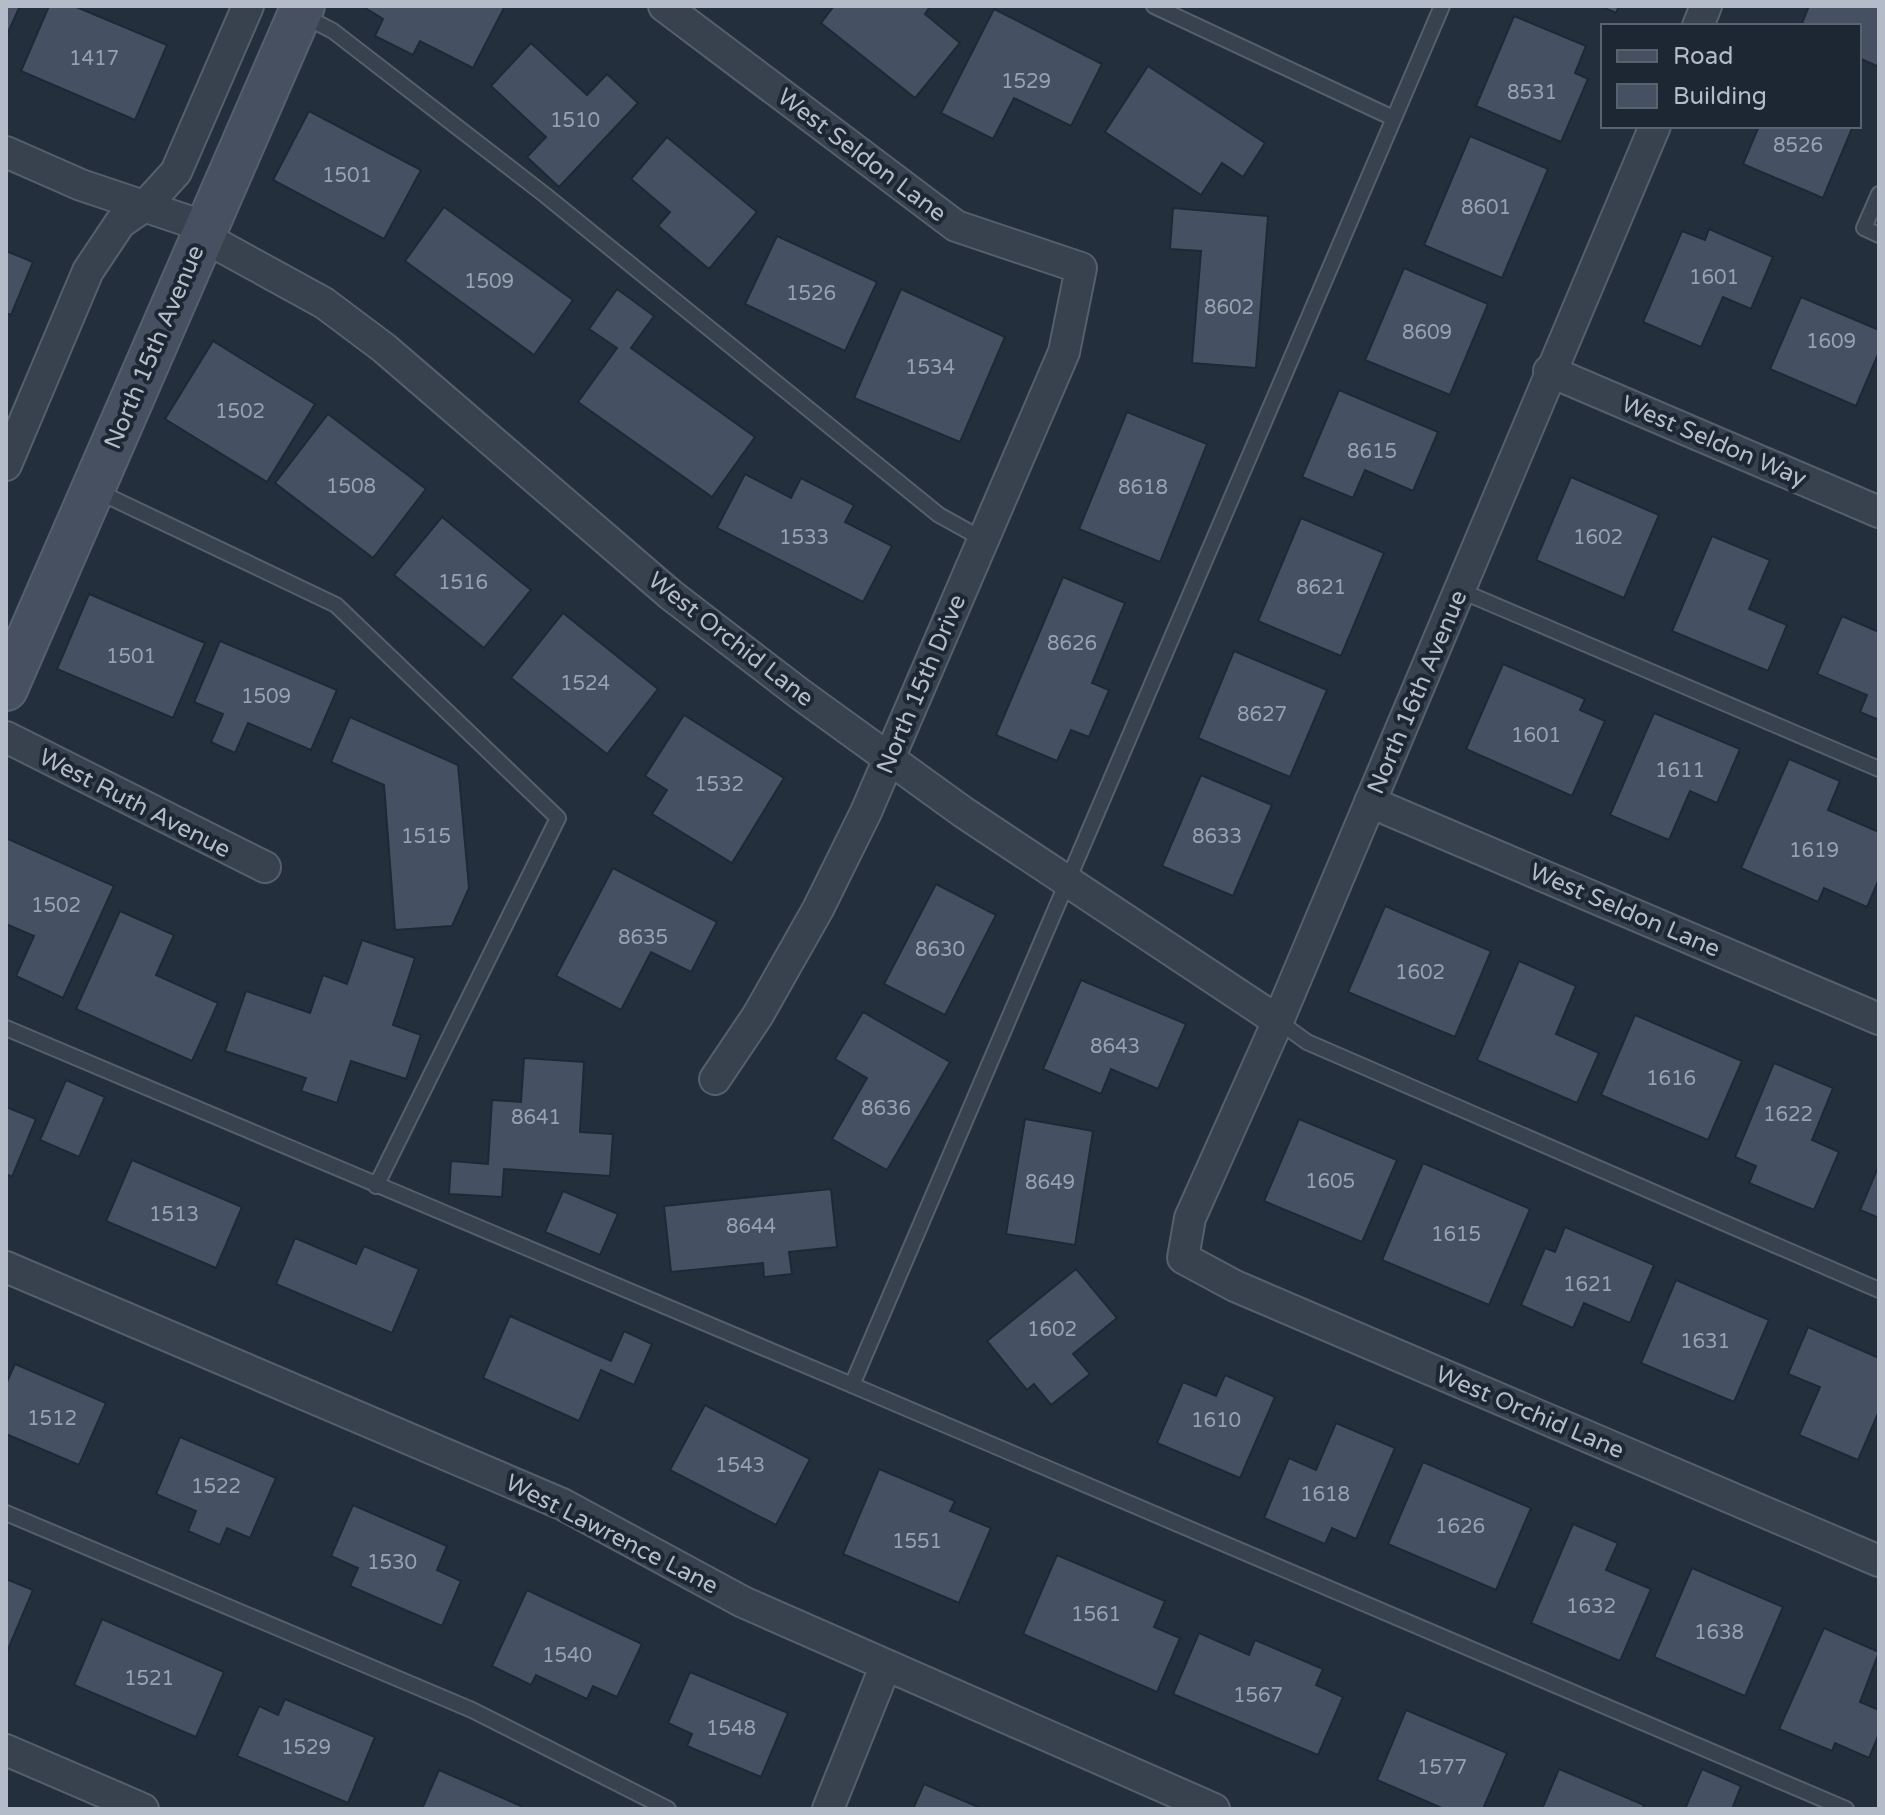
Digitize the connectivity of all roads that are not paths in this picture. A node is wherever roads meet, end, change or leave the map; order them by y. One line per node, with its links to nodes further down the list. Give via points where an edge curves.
1 (248, 6): 10 (street, via 176,172)
2 (664, 6): 13 (street, West Seldon Lane, via 956,226)
3 (1154, 6): 6 (lane)
4 (1442, 6): 6 (lane)
5 (302, 10): 11 (street, North 15th Avenue); 18 (lane, via 545,195 939,515)
6 (1393, 118): 26 (lane)
7 (1654, 128): 14 (street, North 16th Avenue)
8 (6, 152): 10 (street, West Orchid Lane, via 81,185)
9 (1879, 194): 12 (lane, via 1864,228)
10 (146, 205): 11 (street, West Orchid Lane); 15 (street, via 120,223 88,271)
11 (204, 232): 16 (street, North 15th Avenue); 22 (street, West Orchid Lane, via 324,303 384,348 671,595)
12 (1879, 235)
13 (1081, 268): 18 (street, North 15th Drive, via 1064,352)
14 (1549, 371): 17 (street, West Seldon Way); 19 (street, North 16th Avenue)
15 (9, 449)
16 (93, 489): 20 (street, North 15th Avenue); 31 (lane, via 336,605 558,818)
17 (1879, 512)
18 (984, 540): 22 (street, North 15th Drive)
19 (1459, 590): 23 (lane); 24 (street, North 16th Avenue)
20 (6, 689)
21 (6, 737): 25 (street, West Ruth Avenue)
22 (889, 756): 26 (street, West Orchid Lane); 30 (street, North 15th Drive, via 818,909)
23 (1879, 769)
24 (1370, 802): 27 (street, West Seldon Lane); 28 (street, North 16th Avenue)
25 (265, 867)
26 (1069, 884): 28 (street, West Orchid Lane); 35 (lane)
27 (1879, 1019)
28 (1278, 1021): 32 (street, North 16th Avenue, via 1190,1218); 34 (lane, via 1307,1042)
29 (6, 1028): 31 (lane)
30 (715, 1079)
31 (376, 1186): 35 (lane)
32 (1183, 1258): 37 (street, West Orchid Lane, via 1249,1293)
33 (6, 1267): 38 (street, West Lawrence Lane, via 562,1504 743,1602)
34 (1879, 1290)
35 (852, 1385): 44 (lane)
36 (6, 1513): 41 (lane, via 472,1710)
37 (1879, 1561)
38 (885, 1667): 42 (street); 43 (street, West Lawrence Lane)
39 (6, 1750): 40 (street)
40 (143, 1809)
41 (668, 1809)
42 (828, 1809)
43 (1214, 1809)
44 (1846, 1809)

